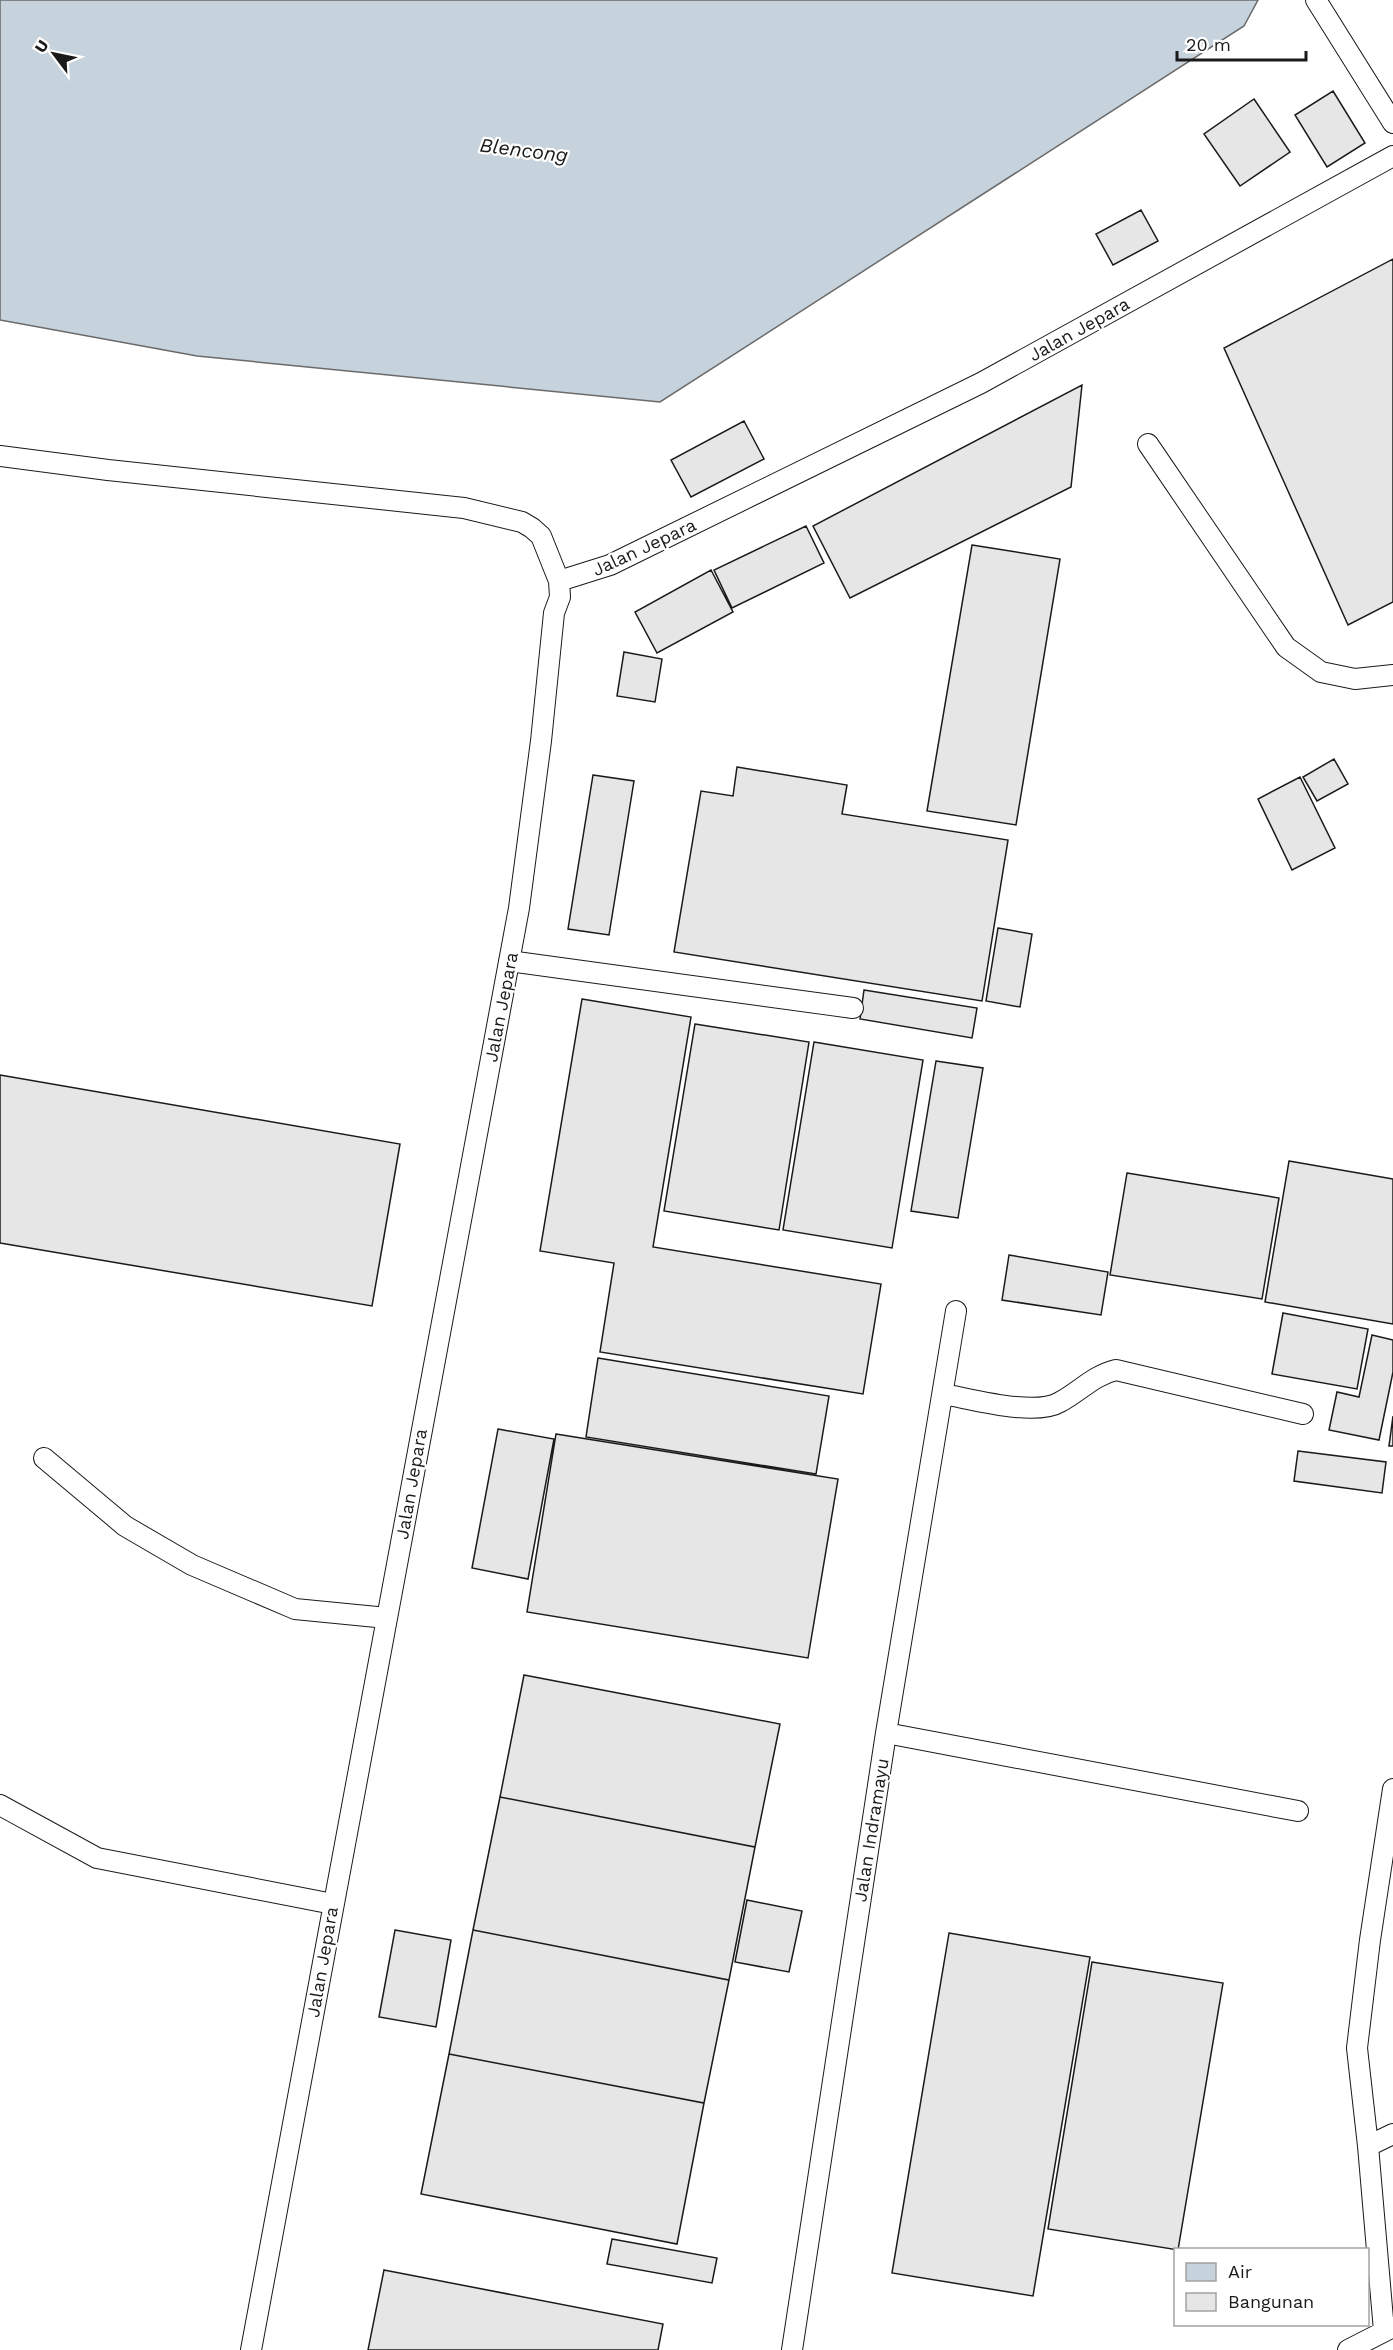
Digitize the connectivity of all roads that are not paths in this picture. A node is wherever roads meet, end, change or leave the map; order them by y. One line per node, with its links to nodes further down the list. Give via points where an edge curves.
1 (1316, 0): 2 (lane)
2 (1393, 123)
3 (1393, 156): 6 (lane, Jalan Jepara, via 981,383 610,565)
4 (1148, 444): 7 (lane, via 1286,647 1321,672 1354,679)
5 (0, 456): 6 (lane, via 464,507 532,528 541,536)
6 (560, 582): 8 (lane, Jalan Jepara, via 524,875)
7 (1393, 675)
8 (509, 962): 9 (lane); 14 (lane, Jalan Jepara)
9 (854, 1008)
10 (956, 1311): 11 (lane, Jalan Indramayu)
11 (943, 1394): 12 (lane, via 1041,1409 1061,1402 1102,1374 1116,1370); 15 (lane, Jalan Indramayu)
12 (1304, 1414)
13 (44, 1458): 14 (lane, via 125,1526 192,1565 295,1609)
14 (387, 1618): 19 (lane, Jalan Jepara)
15 (886, 1733): 18 (lane); 24 (lane, Jalan Indramayu)
16 (1393, 1789): 21 (lane, via 1357,2048)
17 (0, 1805): 19 (lane, via 97,1858)
18 (1298, 1811)
19 (333, 1904): 23 (lane, Jalan Jepara)
20 (1393, 2134): 21 (lane)
21 (1368, 2146): 22 (lane)
22 (1389, 2329): 25 (lane)
23 (250, 2350)
24 (792, 2350)
25 (1348, 2350)

